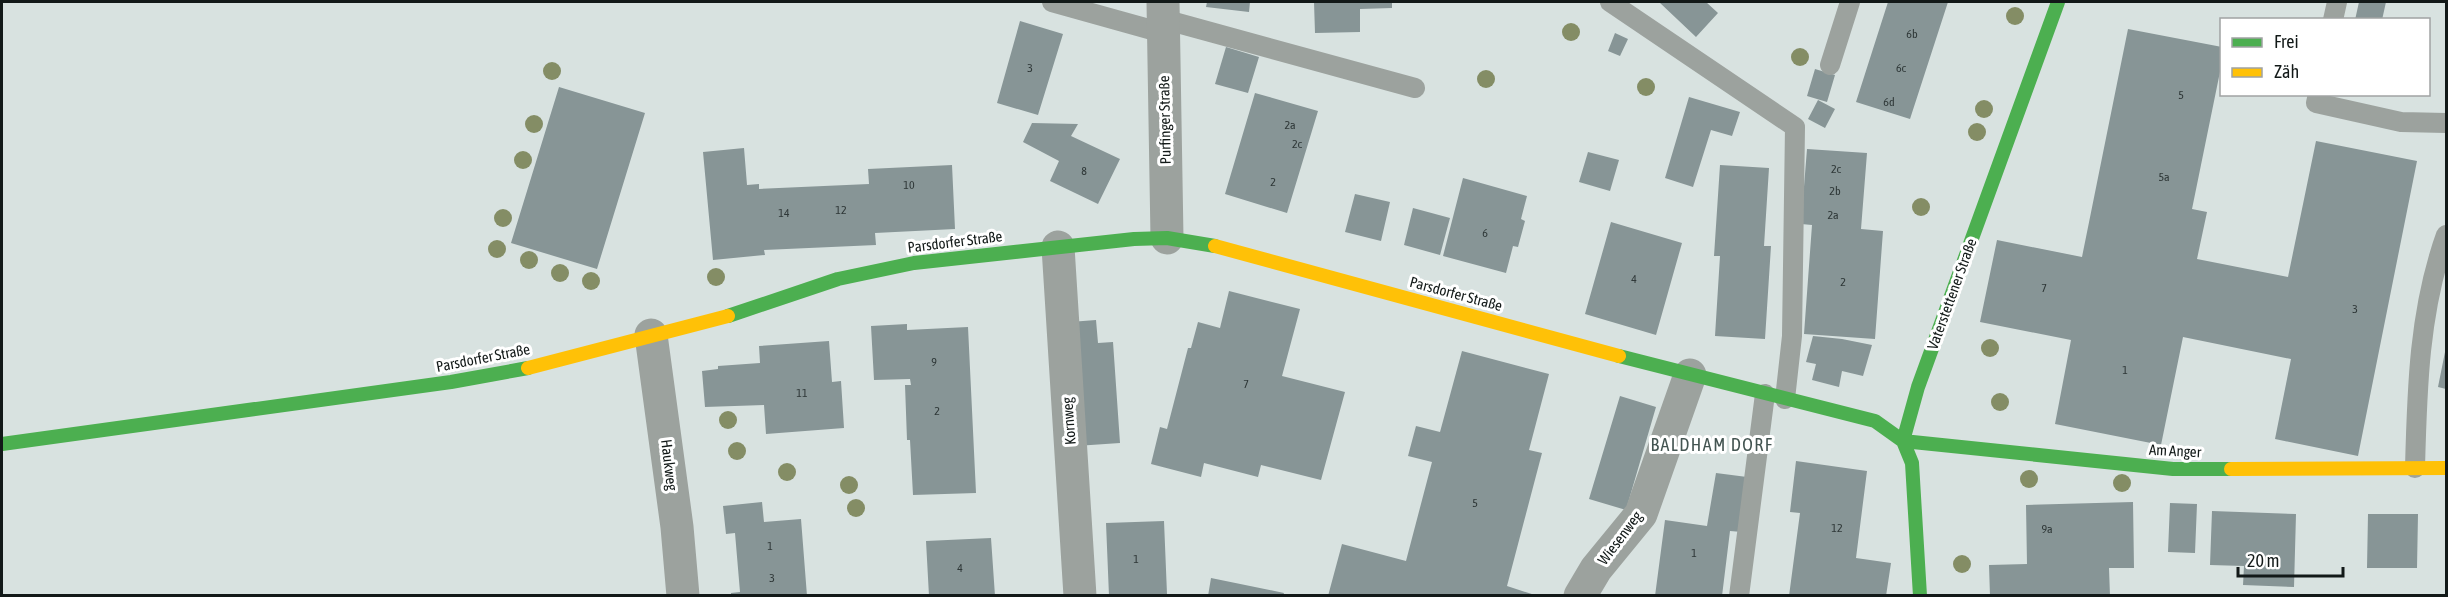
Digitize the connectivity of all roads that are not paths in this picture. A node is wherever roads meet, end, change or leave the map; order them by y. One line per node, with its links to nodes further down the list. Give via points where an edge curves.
1 (1052, 2): 6 (lane)
2 (1610, 2): 18 (lane, via 1795,127 1792,336)
3 (1850, 2): 8 (lane)
4 (2058, 2): 19 (street, Vaterstettener Straße, via 1918,387)
5 (2337, 2): 7 (lane)
6 (1163, 18): 9 (lane); 13 (street, Purfinger Straße)
7 (2333, 18)
8 (1830, 64)
9 (1415, 88)
10 (2318, 96): 11 (lane, via 2316,103 2401,122)
11 (2446, 123)
12 (2446, 235): 21 (lane, via 2425,313 2416,386)
13 (1167, 238): 14 (street, Parsdorfer Straße); 16 (street, Parsdorfer Straße, via 1220,247)
14 (1058, 247): 15 (street, Parsdorfer Straße, via 914,263 849,277 738,313); 24 (street, Kornweg)
15 (651, 335): 20 (street, Parsdorfer Straße, via 527,368 451,382); 23 (street, Haukweg)
16 (1689, 375): 17 (street, Parsdorfer Straße); 25 (street, Wiesenweg, via 1641,514 1596,569)
17 (1765, 394): 18 (street, Parsdorfer Straße); 26 (lane)
18 (1785, 399): 19 (street, Parsdorfer Straße, via 1875,422)
19 (1903, 441): 21 (street, Am Anger, via 2173,469); 27 (street, via 1912,463)
20 (2, 444)
21 (2415, 468): 22 (street, Am Anger)
22 (2446, 468)
23 (683, 596)
24 (1080, 596)
25 (1580, 596)
26 (1739, 596)
27 (1920, 596)

